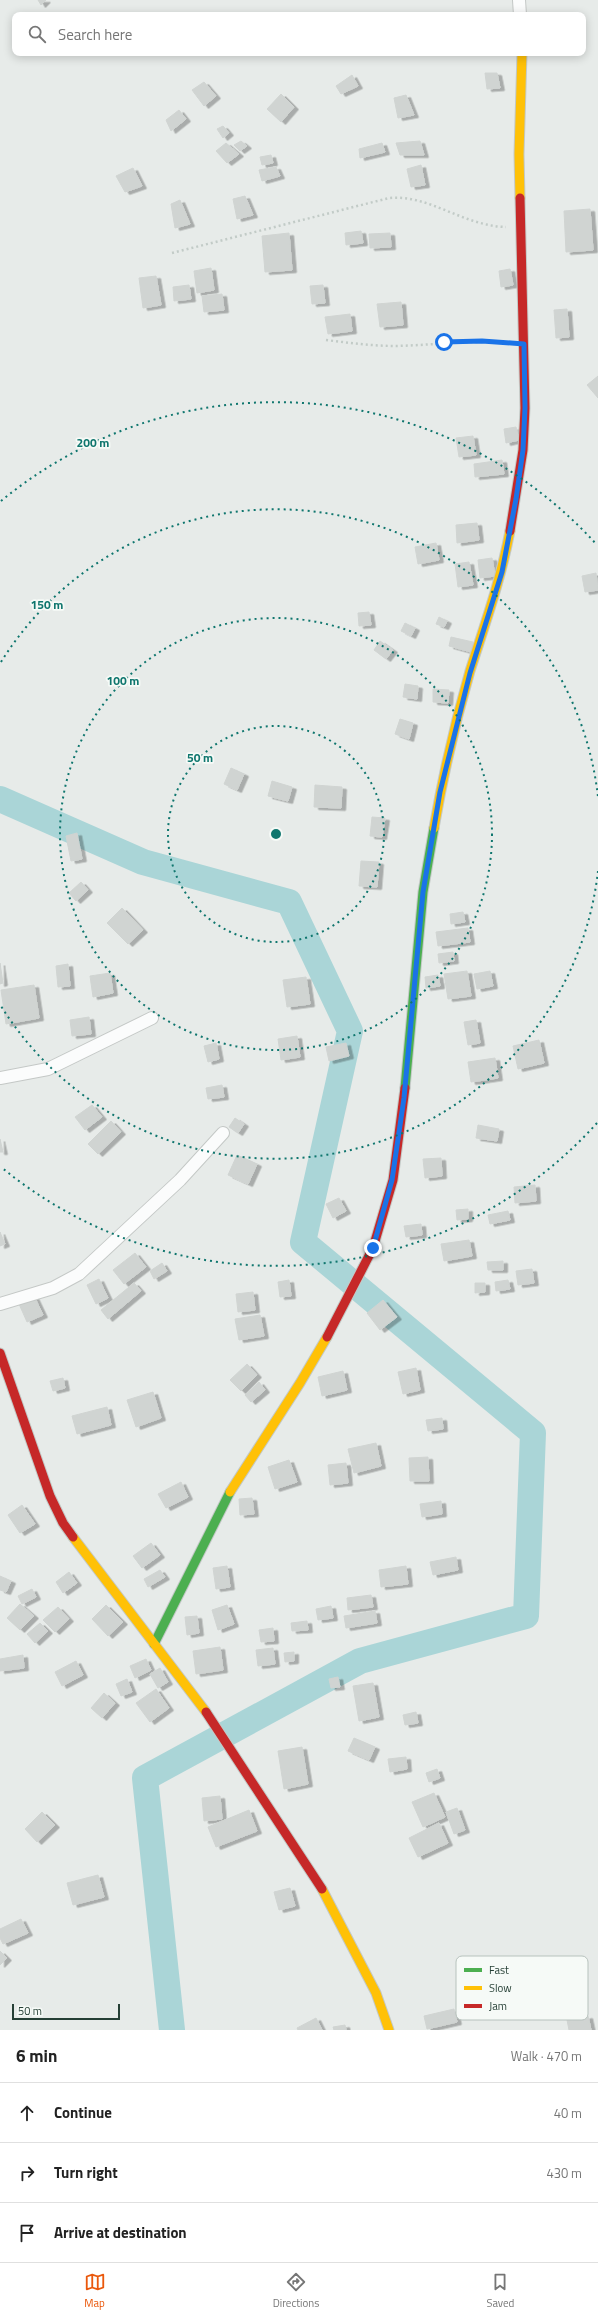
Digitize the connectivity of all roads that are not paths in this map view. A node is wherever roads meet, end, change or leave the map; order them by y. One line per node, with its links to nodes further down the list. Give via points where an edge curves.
1 (519, 0): 2 (street)
2 (520, 12)
3 (522, 56): 9 (street, via 519,154 525,408 523,450 502,572 470,673 440,792 423,892 404,1098 390,1188 373,1248 334,1326 230,1491)
4 (152, 1018): 5 (street, via 48,1070)
5 (0, 1078)
6 (223, 1133): 7 (street, via 180,1180 79,1274 53,1288)
7 (0, 1304)
8 (0, 1353): 9 (street, via 50,1496 63,1523)
9 (154, 1644): 10 (street, via 189,1687 230,1746 328,1901 376,1993)
10 (389, 2030)

